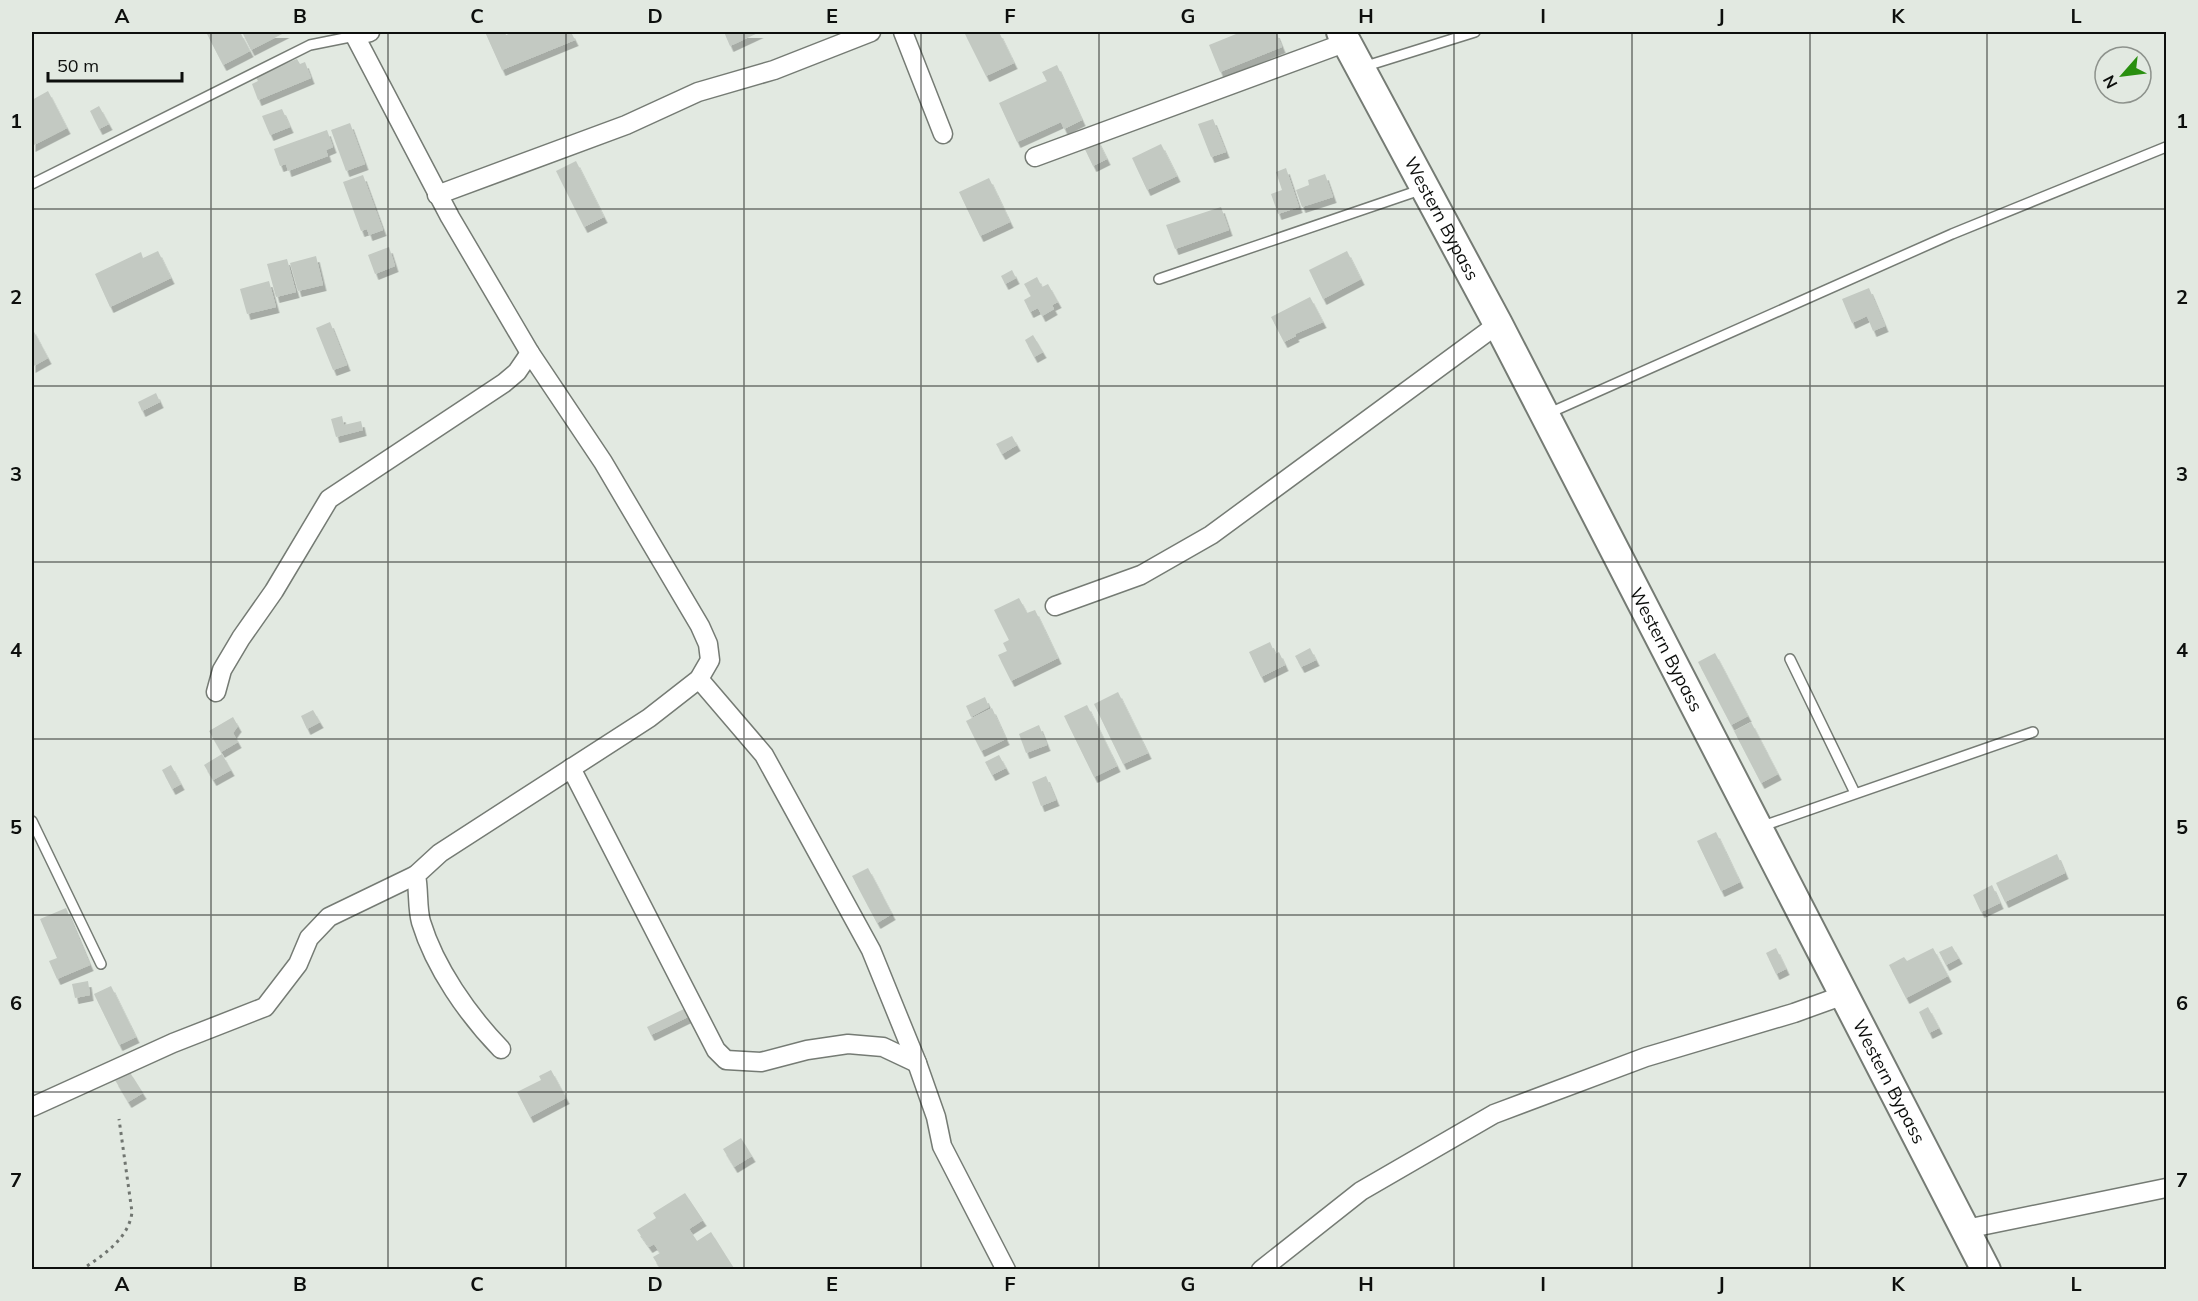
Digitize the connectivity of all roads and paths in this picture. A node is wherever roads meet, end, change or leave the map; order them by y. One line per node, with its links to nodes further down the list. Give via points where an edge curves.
1 (871, 32): 12 (street, via 774,70 699,92 626,125)
2 (903, 32): 7 (street)
3 (1475, 32): 6 (lane)
4 (362, 34): 10 (lane, via 310,45); 12 (street)
5 (1344, 37): 6 (main road, Western Bypass); 9 (street)
6 (1360, 68): 11 (main road, Western Bypass)
7 (943, 134)
8 (2166, 147): 16 (lane, via 1952,234)
9 (1035, 157)
10 (32, 184)
11 (1425, 188): 13 (lane); 14 (main road, Western Bypass)
12 (437, 195): 15 (street)
13 (1160, 279)
14 (1498, 324): 16 (main road, Western Bypass); 17 (street, via 1211,535 1141,574)
15 (530, 353): 19 (street, via 603,462 700,626 710,660); 20 (street, via 504,383 329,499 236,646 222,670)
16 (1545, 415): 25 (main road, Western Bypass)
17 (1055, 606)
18 (1790, 659): 23 (lane)
19 (699, 679): 22 (street, via 649,718); 30 (street, via 764,755 871,950)
20 (216, 692)
21 (2033, 732): 23 (lane)
22 (571, 768): 26 (street, via 440,854); 30 (street, via 716,1050 726,1060 761,1062 848,1044 883,1047)
23 (1855, 793): 25 (lane)
24 (32, 821): 27 (lane)
25 (1757, 827): 28 (main road, Western Bypass)
26 (417, 875): 29 (street, via 420,919 429,943 472,1019); 31 (street, via 329,917 309,938 298,964 265,1007 183,1038)
27 (101, 964)
28 (1844, 994): 34 (main road, Western Bypass); 37 (street, via 1646,1057 1494,1114 1361,1191)
29 (501, 1049)
30 (917, 1063): 36 (street, via 942,1146)
31 (32, 1107)
32 (119, 1119): 35 (path, via 132,1212 130,1224 122,1237)
33 (2166, 1188): 34 (street)
34 (1966, 1229): 38 (main road, Western Bypass)
35 (81, 1269)
36 (1006, 1269)
37 (1261, 1269)
38 (1986, 1269)

